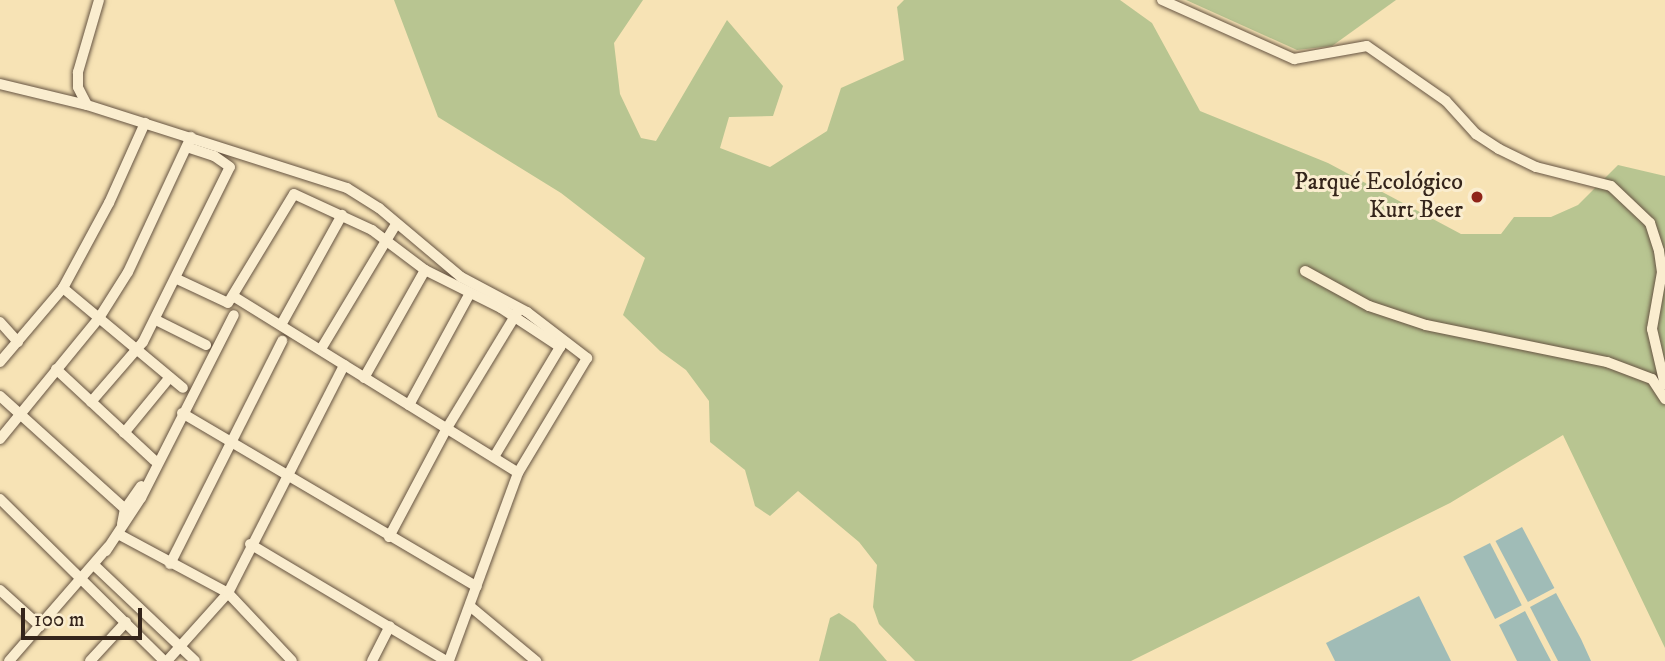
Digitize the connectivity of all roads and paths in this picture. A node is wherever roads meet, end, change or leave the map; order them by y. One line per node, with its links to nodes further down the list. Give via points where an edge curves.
1 (99, 0): 3 (street)
2 (1162, 0): 35 (street, via 1294,59 1367,46 1446,102 1476,134 1499,149 1536,167 1611,186 1650,223 1659,251 1662,272 1651,329)
3 (79, 72): 5 (street); 6 (street, via 78,87)
4 (0, 85): 5 (street)
5 (69, 100): 6 (street)
6 (87, 104): 7 (street)
7 (145, 123): 8 (street); 15 (street, via 110,202)
8 (189, 142): 10 (street, via 347,188); 14 (street, via 230,167); 20 (street, via 128,272)
9 (342, 215): 11 (street); 17 (street, via 294,194); 23 (street)
10 (396, 223): 11 (street); 18 (street, via 461,277)
11 (385, 238): 12 (street); 28 (street)
12 (425, 270): 16 (street); 34 (street)
13 (1305, 271): 38 (street, via 1370,306 1426,325 1607,362 1652,379)
14 (177, 279): 17 (street, via 225,303); 21 (street)
15 (63, 288): 20 (street); 25 (street)
16 (469, 295): 18 (street); 40 (street)
17 (233, 296): 23 (street)
18 (517, 312): 26 (street); 43 (street)
19 (234, 315): 42 (street)
20 (99, 318): 29 (street); 32 (street)
21 (156, 320): 27 (street); 29 (street)
22 (0, 322): 25 (street)
23 (281, 325): 28 (street)
24 (282, 341): 46 (street)
25 (18, 342): 30 (street)
26 (563, 343): 47 (street); 48 (street, via 587,358)
27 (206, 345)
28 (321, 349): 31 (street)
29 (138, 350): 33 (street); 39 (street)
30 (0, 362)
31 (344, 365): 34 (street); 49 (street)
32 (55, 369): 39 (street); 41 (street)
33 (170, 377): 36 (street); 44 (street)
34 (364, 378): 40 (street)
35 (1665, 385)
36 (183, 388)
37 (0, 396): 41 (street)
38 (1665, 399)
39 (91, 402): 44 (street)
40 (409, 405): 43 (street)
41 (19, 412): 45 (street); 51 (street)
42 (182, 413): 46 (street); 52 (street)
43 (447, 428): 47 (street); 53 (street)
44 (124, 433): 51 (street, via 155,457)
45 (0, 439)
46 (233, 444): 49 (street); 56 (street)
47 (494, 457): 48 (street)
48 (518, 473): 59 (street)
49 (284, 476): 53 (street); 54 (street)
50 (0, 499): 58 (street)
51 (125, 509): 55 (street)
52 (120, 535): 55 (street); 56 (street)
53 (389, 537): 59 (street)
54 (250, 544): 61 (street); 65 (street)
55 (106, 551): 57 (street)
56 (170, 564): 61 (street)
57 (94, 565): 58 (street); 66 (street)
58 (84, 578): 63 (street); 64 (street)
59 (477, 587): 62 (street)
60 (0, 590): 64 (street)
61 (228, 593): 66 (street); 71 (street)
62 (471, 607): 73 (street); 74 (street)
63 (126, 622): 68 (street); 69 (street)
64 (40, 626): 67 (street)
65 (390, 626): 72 (street); 73 (street)
66 (180, 647): 69 (street); 70 (street)
67 (9, 661)
68 (90, 661)
69 (165, 661)
70 (195, 661)
71 (292, 661)
72 (373, 661)
73 (448, 661)
74 (536, 661)

